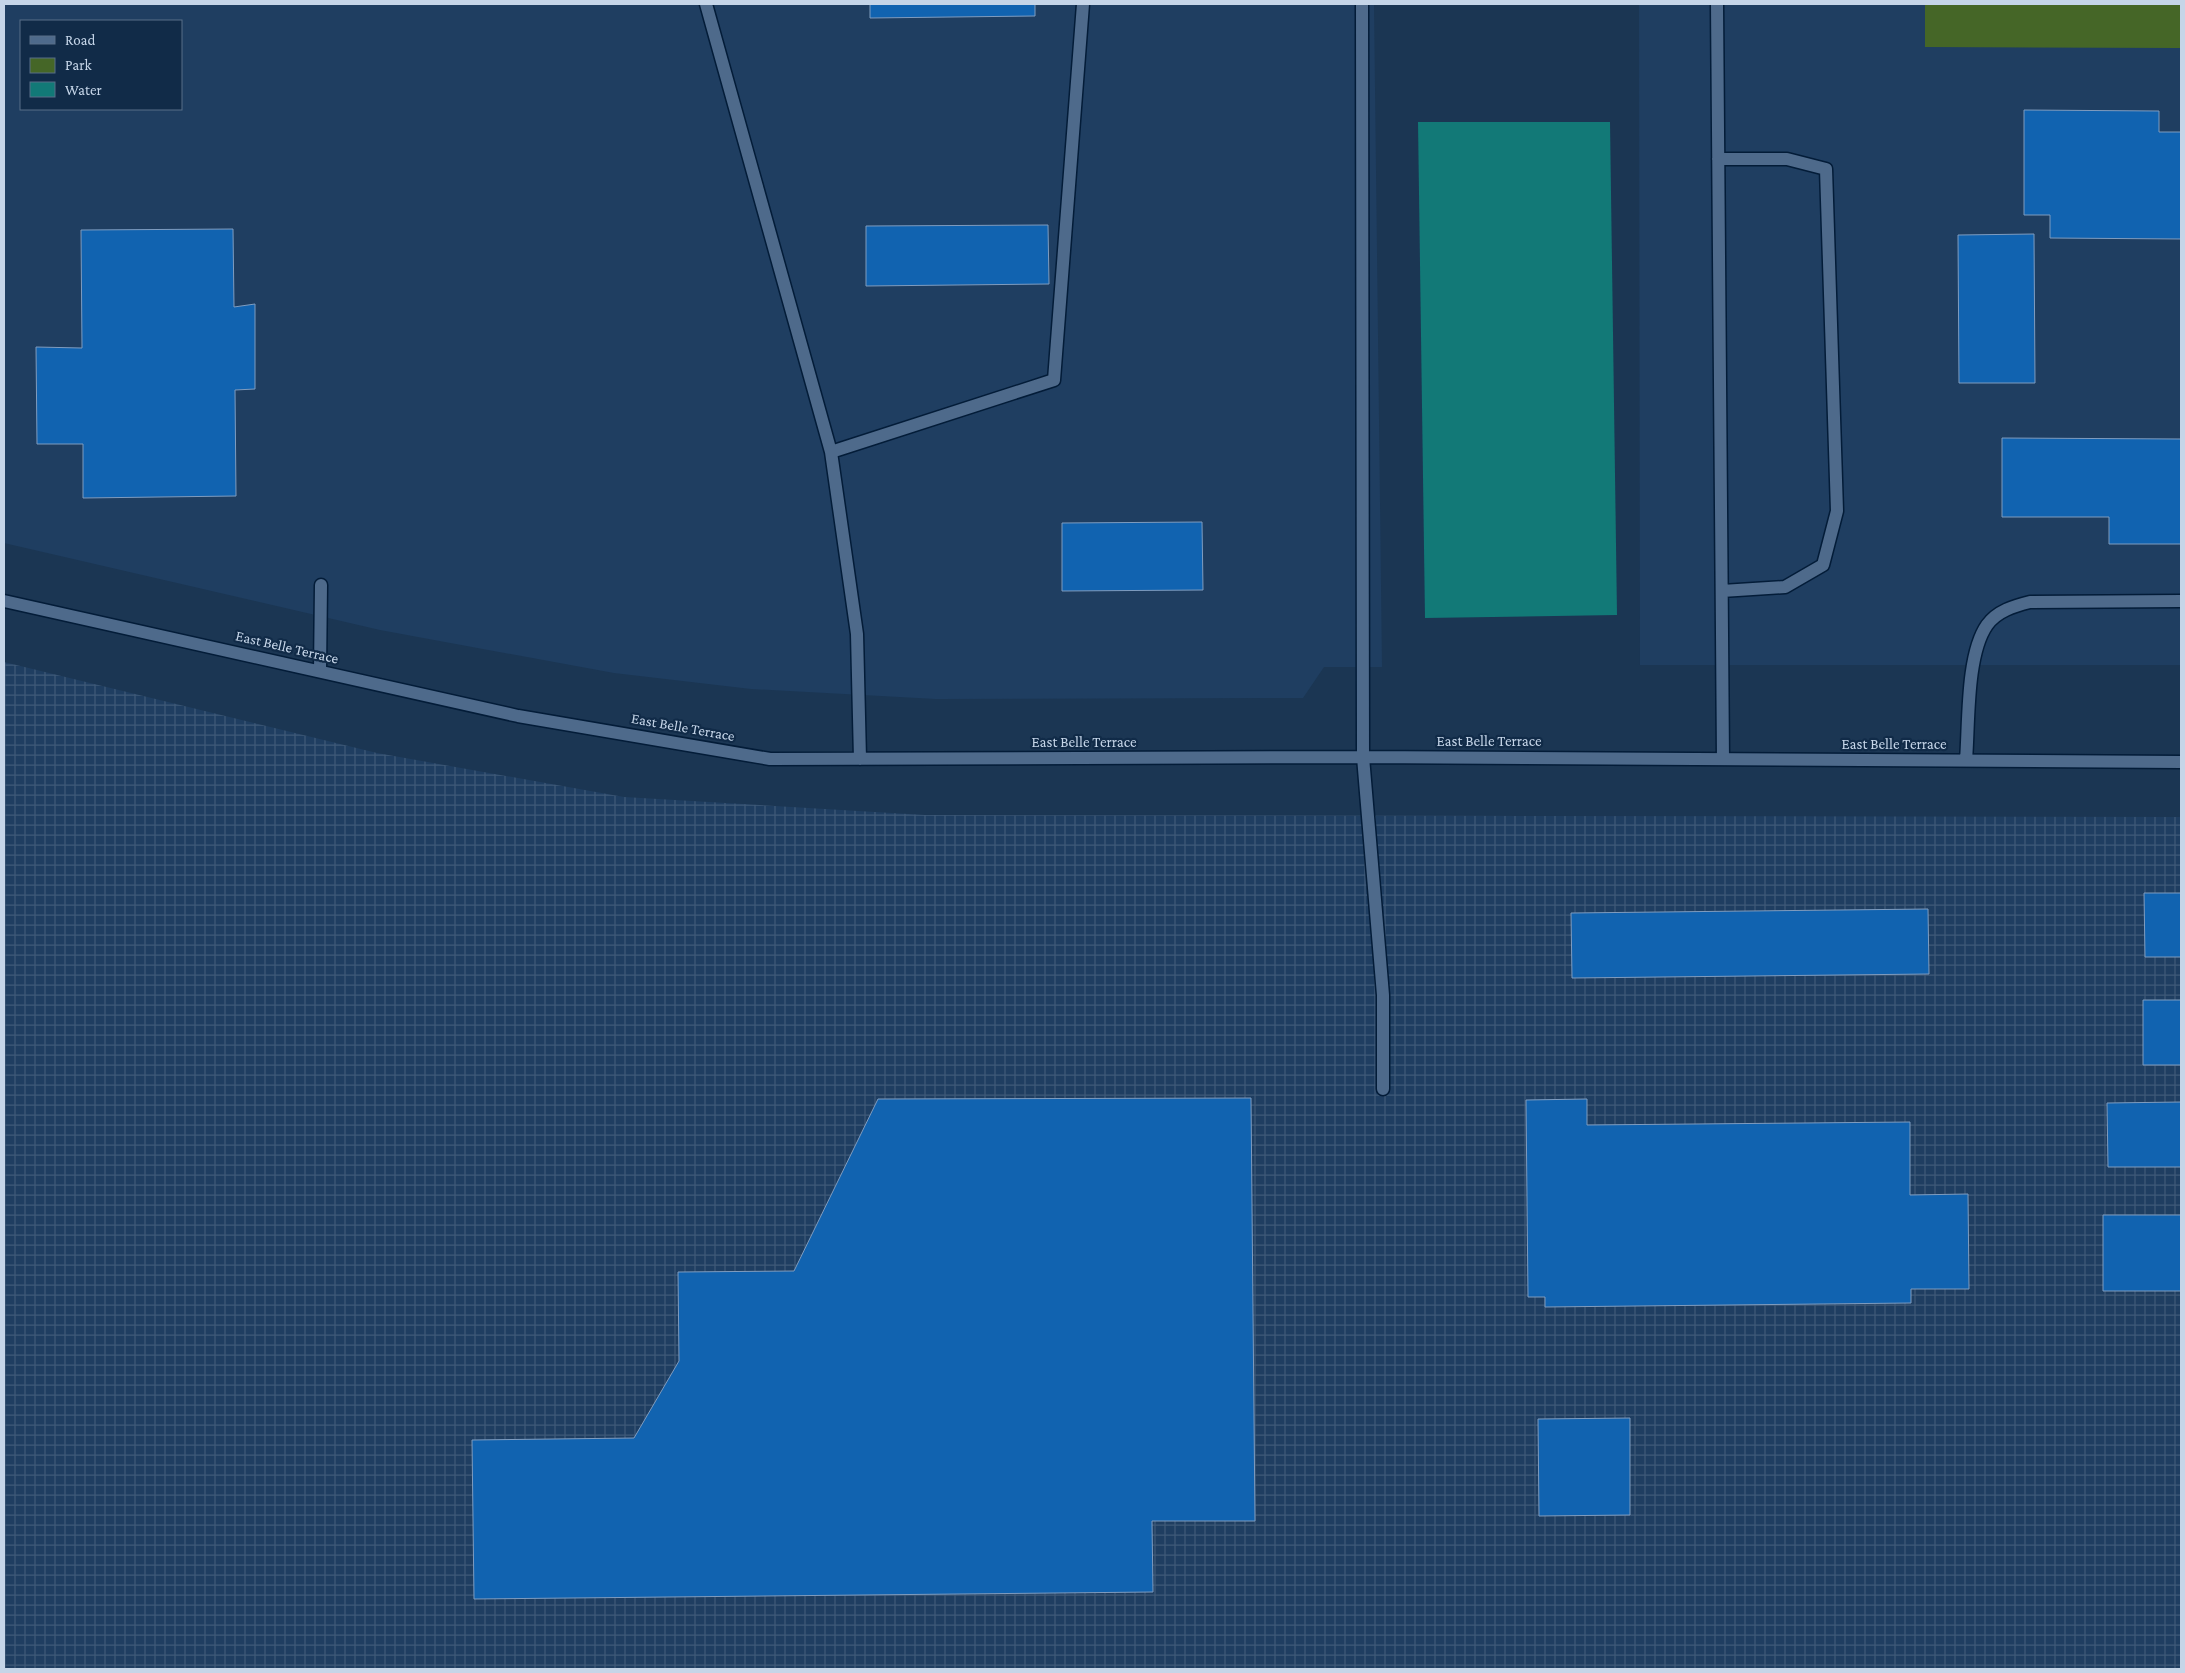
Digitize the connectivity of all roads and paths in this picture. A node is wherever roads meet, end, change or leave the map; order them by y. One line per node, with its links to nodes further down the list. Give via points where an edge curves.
1 (706, 4): 6 (street)
2 (1082, 4): 6 (street, via 1054,380)
3 (1362, 4): 12 (street)
4 (1718, 4): 5 (street)
5 (1718, 159): 8 (street); 8 (street, via 1787,159 1826,169 1837,511 1823,565 1785,587)
6 (831, 452): 13 (street, via 857,634)
7 (321, 585): 11 (street)
8 (1722, 591): 14 (street)
9 (4, 601): 11 (street, East Belle Terrace)
10 (2181, 601): 15 (street, via 2030,602 2007,608 1988,624 1977,646)
11 (320, 671): 13 (street, East Belle Terrace, via 518,716 770,759)
12 (1363, 757): 13 (street, East Belle Terrace); 14 (street, East Belle Terrace); 17 (street, via 1382,995)
13 (860, 759)
14 (1722, 759): 15 (street, East Belle Terrace)
15 (1966, 760): 16 (street, East Belle Terrace)
16 (2181, 762)
17 (1383, 1089)

